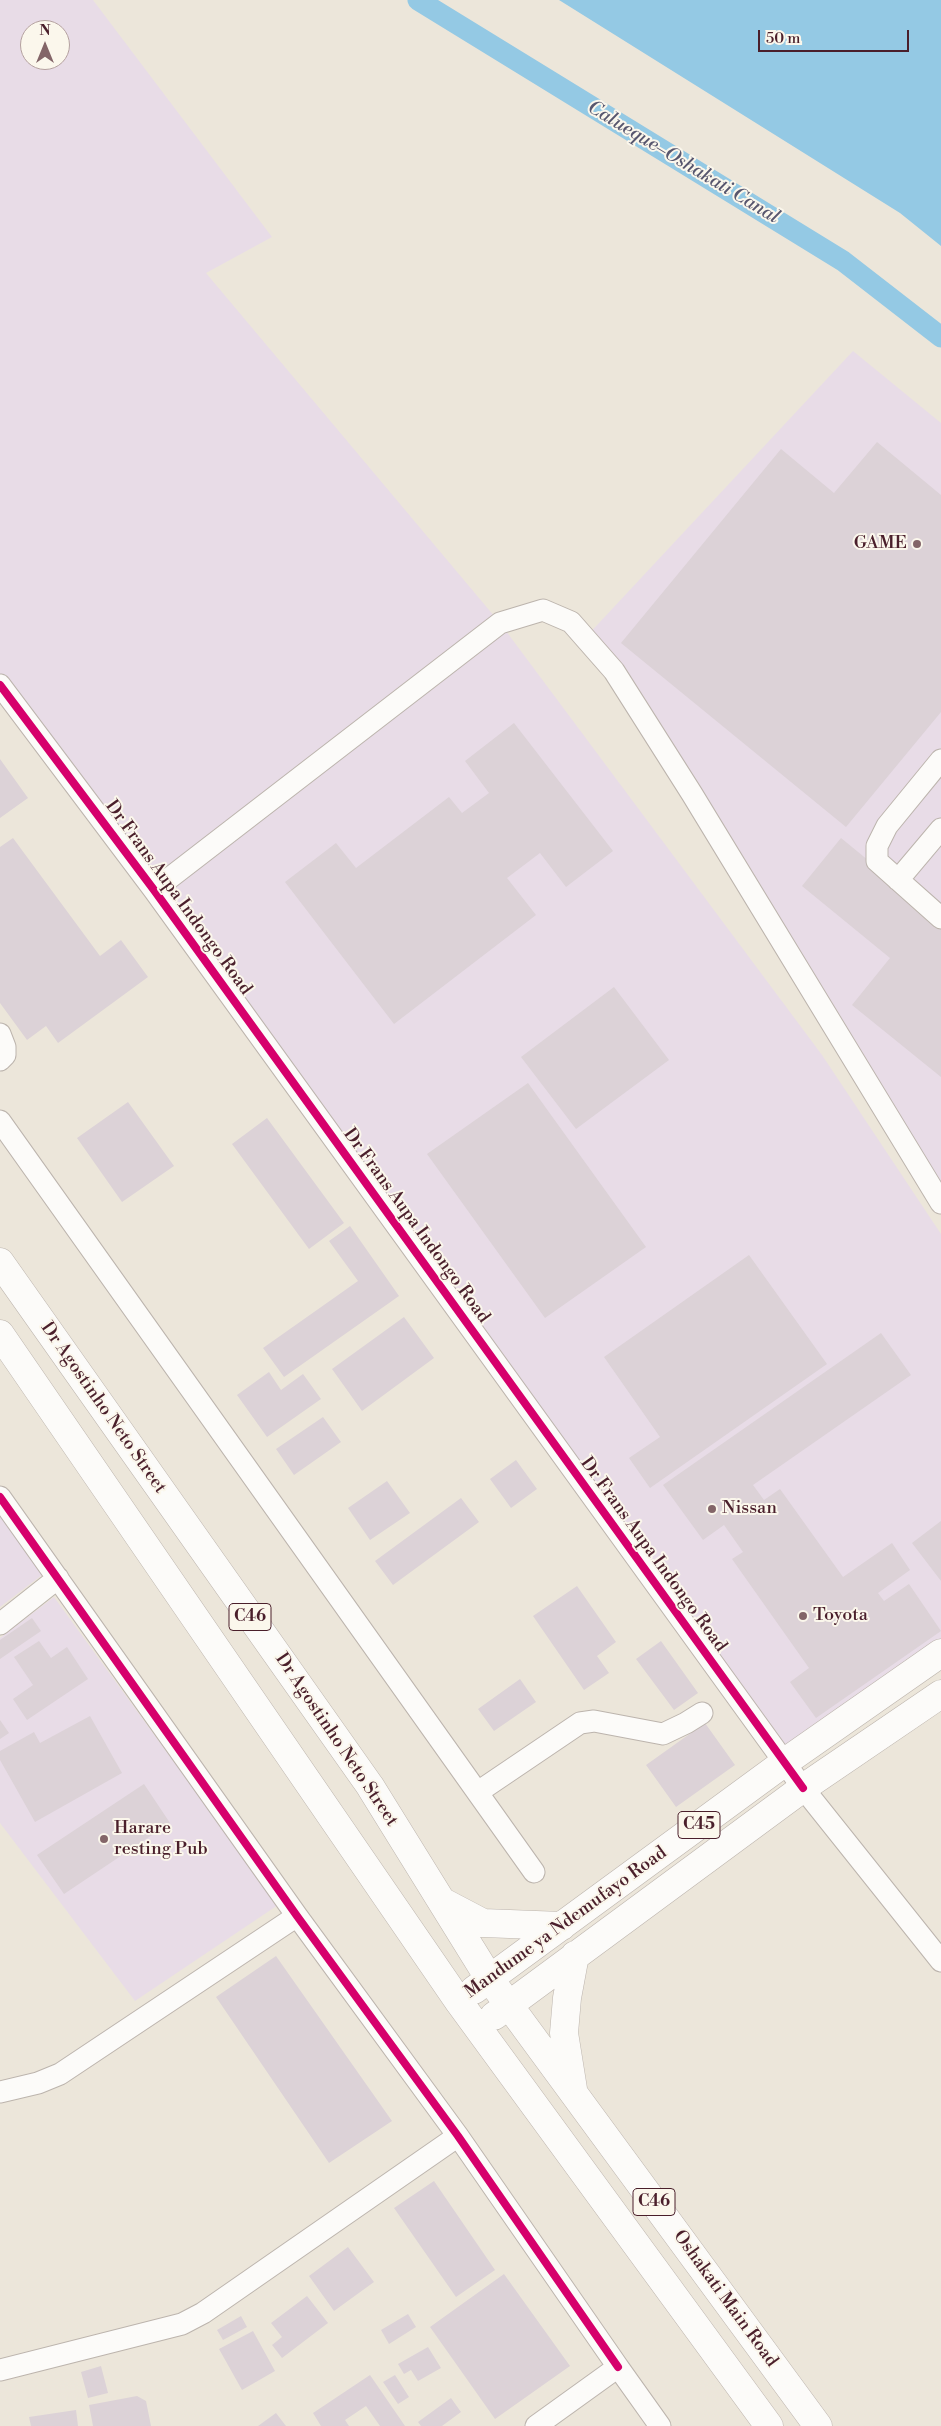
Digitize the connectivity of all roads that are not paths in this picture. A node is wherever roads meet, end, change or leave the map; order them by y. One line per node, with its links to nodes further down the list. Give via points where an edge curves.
1 (0, 685): 5 (street, Dr Frans Aupa Indongo Road)
2 (941, 760): 4 (street, via 887,826 877,846 877,861)
3 (941, 829): 4 (street)
4 (898, 880): 6 (street)
5 (154, 890): 10 (street, via 500,623 543,610 571,622 614,672 692,794); 19 (street, Dr Frans Aupa Indongo Road)
6 (941, 917)
7 (0, 1034): 8 (street, via 5,1055)
8 (0, 1060)
9 (0, 1121): 21 (street)
10 (941, 1204)
11 (4, 1278): 23 (main road, Dr Agostinho Neto Street / C46, via 370,1786)
12 (0, 1334): 29 (main road, C46)
13 (0, 1497): 14 (street)
14 (58, 1578): 15 (street); 24 (street)
15 (0, 1624)
16 (941, 1653): 19 (main road, Mandume ya Ndemufayo Road / C45)
17 (941, 1694): 20 (main road, Mandume ya Ndemufayo Road / C45)
18 (702, 1713): 21 (street, via 663,1734 594,1721 580,1723)
19 (785, 1762): 20 (street, Dr Frans Aupa Indongo Road); 25 (main road, Mandume ya Ndemufayo Road / C45)
20 (803, 1788): 26 (main road, Mandume ya Ndemufayo Road / C45); 27 (street, Dr Frans Aupa Indongo Road)
21 (478, 1792): 22 (street)
22 (534, 1872)
23 (442, 1902): 25 (main road, via 483,1923); 28 (main road, Dr Agostinho Neto Street / C46)
24 (297, 1916): 32 (street, via 60,2074); 34 (street)
25 (562, 1926): 28 (main road, Mandume ya Ndemufayo Road / C45)
26 (575, 1955): 30 (main road, Mandume ya Ndemufayo Road / C45); 33 (main road, via 564,2033)
27 (941, 1961)
28 (489, 1978): 29 (main road, Mandume ya Ndemufayo Road / C45); 30 (main road, Oshakati Main Road / C46)
29 (459, 2002): 31 (main road, C46)
30 (508, 2004): 31 (main road, Mandume ya Ndemufayo Road / C45); 33 (main road, Oshakati Main Road / C46)
31 (478, 2028): 39 (main road, C46)
32 (0, 2092)
33 (573, 2092): 40 (main road, Oshakati Main Road / C46)
34 (458, 2136): 35 (street); 36 (street, via 203,2313 182,2324)
35 (618, 2368): 37 (street); 38 (street)
36 (0, 2370)
37 (536, 2426)
38 (660, 2426)
39 (768, 2426)
40 (818, 2426)

